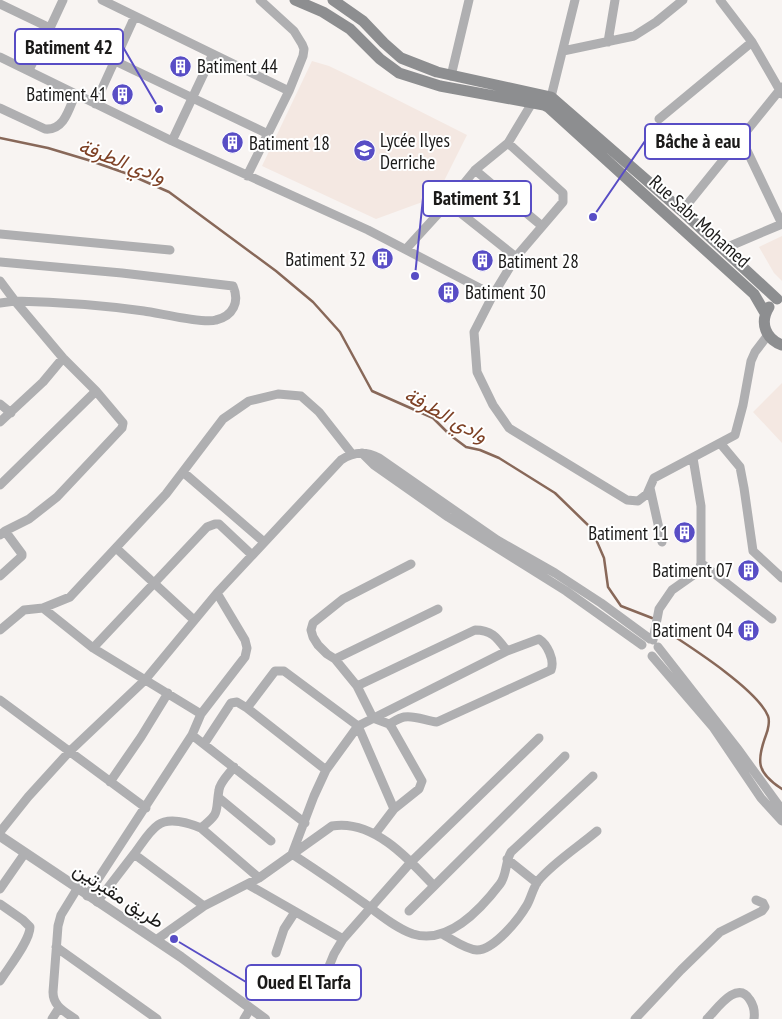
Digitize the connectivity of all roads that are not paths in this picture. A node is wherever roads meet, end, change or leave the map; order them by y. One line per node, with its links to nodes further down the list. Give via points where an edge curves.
1 (63, 0): 13 (street)
2 (102, 0): 12 (street)
3 (260, 0): 23 (street, via 286,22 302,44 303,56)
4 (295, 0): 27 (main road, Rue Sabr Mohamed, via 350,29 399,73 440,86)
5 (333, 0): 21 (main road, via 363,21 401,58)
6 (469, 0): 21 (street)
7 (574, 0): 16 (street)
8 (615, 0): 14 (street)
9 (683, 0): 14 (street, via 634,36)
10 (720, 0): 15 (street)
11 (0, 4): 13 (street)
12 (135, 16): 17 (street); 19 (street)
13 (50, 28): 20 (street)
14 (608, 42): 16 (street)
15 (752, 42): 22 (street); 30 (street)
16 (564, 51): 26 (street)
17 (214, 54): 23 (street); 25 (street)
18 (0, 57): 20 (street)
19 (113, 60): 25 (street); 28 (street)
20 (28, 70): 24 (street)
21 (451, 76): 26 (main road)
22 (781, 90): 32 (street)
23 (289, 91): 31 (street)
24 (75, 95): 28 (street); 29 (street, via 62,123 50,130)
25 (193, 98): 31 (street); 33 (street)
26 (551, 98): 38 (main road)
27 (532, 102): 34 (street); 52 (main road, Rue Sabr Mohamed, via 548,107 591,145 754,294)
28 (95, 104): 33 (street)
29 (0, 108)
30 (659, 118)
31 (268, 134): 36 (street)
32 (740, 138): 38 (street); 39 (street)
33 (172, 141): 36 (street)
34 (508, 142): 35 (street); 40 (street, via 563,193 563,202)
35 (475, 170): 37 (street); 40 (street)
36 (247, 176): 42 (street)
37 (448, 203): 42 (street); 45 (street)
38 (682, 212): 43 (main road)
39 (782, 224): 43 (street)
40 (542, 226): 45 (street)
41 (0, 234): 44 (street)
42 (406, 249): 48 (street)
43 (723, 249): 49 (main road)
44 (170, 250)
45 (516, 257): 48 (street)
46 (0, 262): 50 (street, via 233,286 237,295 226,317 213,321 58,302)
47 (0, 281): 50 (street)
48 (493, 295): 66 (street, via 474,332 477,372 509,428 627,500 638,501)
49 (780, 299): 52 (main road)
50 (15, 301): 51 (street); 55 (street)
51 (0, 302)
52 (765, 313): 53 (main road)
53 (768, 335): 54 (main road); 60 (street, via 751,361 735,435)
54 (782, 346)
55 (63, 358): 56 (street); 58 (street)
56 (96, 391): 65 (street); 67 (street, via 121,419 122,428 57,497 29,519)
57 (0, 404): 58 (street)
58 (11, 413): 59 (street)
59 (0, 422)
60 (720, 443): 63 (street); 75 (street, via 740,467 753,551)
61 (352, 454): 62 (street); 64 (street, via 319,412 301,396 278,394 249,401 223,419); 68 (street, via 341,460)
62 (362, 454): 83 (street, via 378,458 497,540 601,603); 84 (street, via 448,517 566,591)
63 (693, 458): 66 (street, via 654,478); 72 (street, via 702,506)
64 (183, 472): 68 (street); 70 (street)
65 (0, 485)
66 (650, 488): 69 (street)
67 (2, 533): 74 (street, via 22,556)
68 (264, 542): 71 (street)
69 (662, 542)
70 (116, 548): 76 (street); 78 (street, via 70,597)
71 (252, 555): 76 (street, via 219,524 215,524 207,527); 77 (street)
72 (701, 563): 80 (street); 83 (street, via 699,571 672,590 659,608)
73 (411, 564): 88 (street, via 343,599 313,622 312,637 326,654)
74 (0, 576)
75 (782, 578)
76 (154, 584): 81 (street); 85 (street)
77 (217, 592): 81 (street); 94 (street, via 246,640 247,648 245,658)
78 (43, 608): 82 (street, via 24,610); 85 (street)
79 (438, 609): 88 (street)
80 (772, 619)
81 (194, 620): 89 (street)
82 (0, 630)
83 (654, 642): 84 (street, via 645,641); 87 (street, via 657,652); 110 (street)
84 (642, 645): 87 (street, via 645,655)
85 (93, 648): 89 (street)
86 (507, 651): 90 (street, via 491,633 475,630); 95 (street); 96 (street, via 538,639 543,641 553,665 551,670 437,722 404,717)
87 (652, 656): 111 (street, via 713,727 761,798)
88 (335, 659): 90 (street)
89 (145, 680): 91 (street); 101 (street)
90 (357, 686): 95 (street)
91 (168, 693): 94 (street); 106 (street)
92 (0, 700): 101 (street)
93 (247, 708): 97 (street, via 275,671 284,670); 100 (street, via 237,702 231,703); 104 (street)
94 (201, 714): 98 (street)
95 (374, 718): 96 (street); 97 (street)
96 (388, 724): 109 (street, via 422,782 419,789)
97 (358, 726): 104 (street); 109 (street)
98 (192, 735): 100 (street); 108 (street)
99 (539, 738): 123 (street)
100 (204, 744): 103 (street)
101 (70, 752): 106 (street); 114 (street)
102 (564, 756): 127 (street)
103 (234, 767): 107 (street, via 221,785); 112 (street)
104 (326, 770): 112 (street)
105 (593, 776): 122 (street)
106 (110, 782): 108 (street)
107 (219, 798): 113 (street, via 214,818); 118 (street)
108 (146, 808): 130 (street)
109 (394, 809): 116 (street)
110 (782, 810)
111 (782, 822)
112 (305, 823): 121 (street)
113 (201, 828): 120 (street, via 167,821 157,826); 124 (street)
114 (0, 832)
115 (597, 832): 125 (street)
116 (375, 834): 121 (street, via 346,826 332,826); 123 (street)
117 (0, 836): 119 (street, طريق مقبرتين)
118 (271, 840)
119 (25, 853): 128 (street); 129 (street, طريق مقبرتين)
120 (134, 854): 132 (street); 134 (street)
121 (292, 854): 124 (street); 135 (street)
122 (507, 859): 125 (street); 138 (street, via 500,885 465,921)
123 (412, 862): 127 (street); 135 (street)
124 (259, 878): 126 (street)
125 (537, 883): 138 (street, via 518,918 500,938 485,948 474,950)
126 (249, 885): 134 (street); 137 (street)
127 (434, 886): 136 (street)
128 (0, 889)
129 (77, 889): 130 (street, طريق مقبرتين); 141 (street, via 59,921)
130 (87, 896): 132 (street, طريق مقبرتين)
131 (756, 900): 152 (street, via 765,907 762,911 720,932)
132 (97, 902): 140 (street, طريق مقبرتين)
133 (0, 904): 143 (street, via 23,920 30,931)
134 (204, 906): 140 (street)
135 (371, 908): 138 (street, via 415,934); 139 (street)
136 (410, 910)
137 (294, 912): 139 (street); 142 (street)
138 (442, 934)
139 (343, 939): 144 (street)
140 (156, 940): 146 (street, طريق مقبرتين)
141 (56, 947): 145 (street, via 53,998); 149 (street)
142 (276, 952)
143 (0, 981)
144 (323, 981)
145 (59, 1008): 147 (street); 148 (street)
146 (250, 1008): 150 (street); 151 (street, طريق مقبرتين)
147 (52, 1019)
148 (75, 1019)
149 (157, 1019)
150 (244, 1019)
151 (266, 1019)
152 (635, 1019)
153 (707, 1019): 154 (street, via 729,996 738,992 750,1000)
154 (754, 1019)

